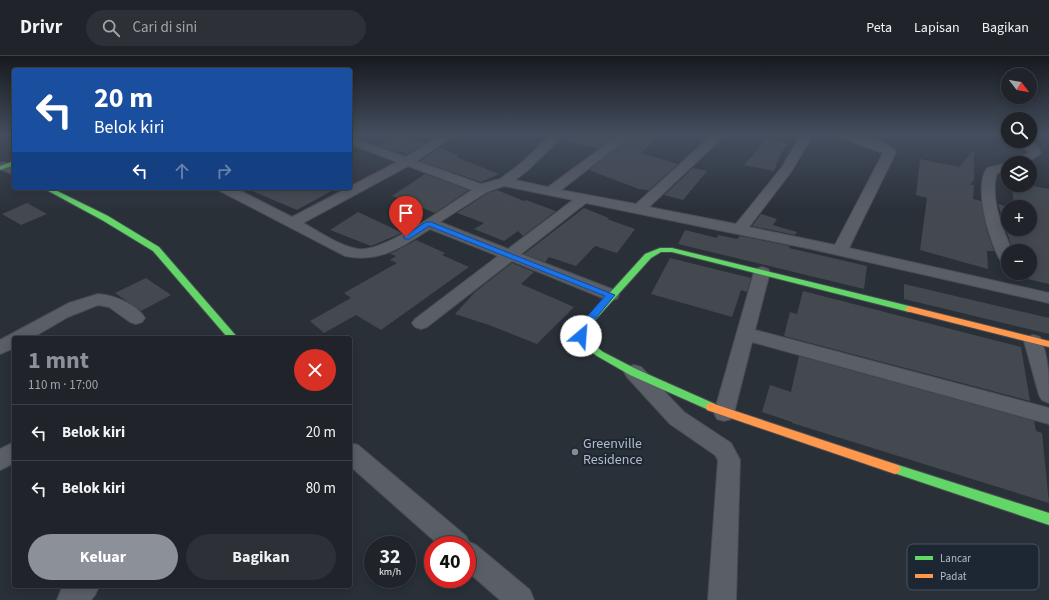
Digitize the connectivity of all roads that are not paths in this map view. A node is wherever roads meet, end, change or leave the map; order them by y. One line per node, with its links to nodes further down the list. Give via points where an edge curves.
1 (531, 160): 9 (street)
2 (592, 160): 14 (street)
3 (692, 160): 16 (street)
4 (792, 160): 19 (street)
5 (886, 160): 21 (street)
6 (408, 161): 10 (street); 11 (street)
7 (1001, 169): 20 (street, via 991,171 989,196 993,224)
8 (352, 176): 10 (street)
9 (504, 182): 11 (street); 14 (street)
10 (368, 183): 17 (street)
11 (482, 189): 18 (street)
12 (50, 190): 32 (street, via 105,218 156,250)
13 (229, 190): 17 (street)
14 (551, 191): 15 (street)
15 (584, 198): 16 (street); 22 (street)
16 (638, 210): 19 (street)
17 (292, 223): 18 (street, via 346,251 360,254 372,253 396,244)
18 (429, 223): 22 (street)
19 (738, 230): 21 (street)
20 (1001, 244)
21 (840, 250): 25 (street)
22 (509, 254): 26 (street); 29 (street)
23 (762, 272): 26 (street, via 672,250 660,250 648,256); 30 (street); 34 (street)
24 (1016, 280): 25 (street)
25 (1020, 290): 27 (street)
26 (611, 295): 36 (street, via 581,330 581,336 588,346)
27 (1049, 298)
28 (136, 318): 31 (street, via 108,300 96,300 66,311)
29 (420, 323)
30 (746, 334): 38 (street); 39 (street)
31 (22, 336)
32 (231, 336)
33 (12, 341): 35 (street)
34 (1041, 343): 37 (street)
35 (0, 348)
36 (633, 372): 38 (street); 49 (street, via 677,418 723,449 729,460)
37 (1049, 395)
38 (724, 414): 43 (street)
39 (1049, 416)
40 (12, 453): 42 (street)
41 (352, 454): 44 (street)
42 (0, 462)
43 (1049, 519)
44 (447, 536)
45 (476, 562): 48 (street)
46 (84, 588): 47 (street)
47 (71, 600)
48 (520, 600)
49 (722, 600)

